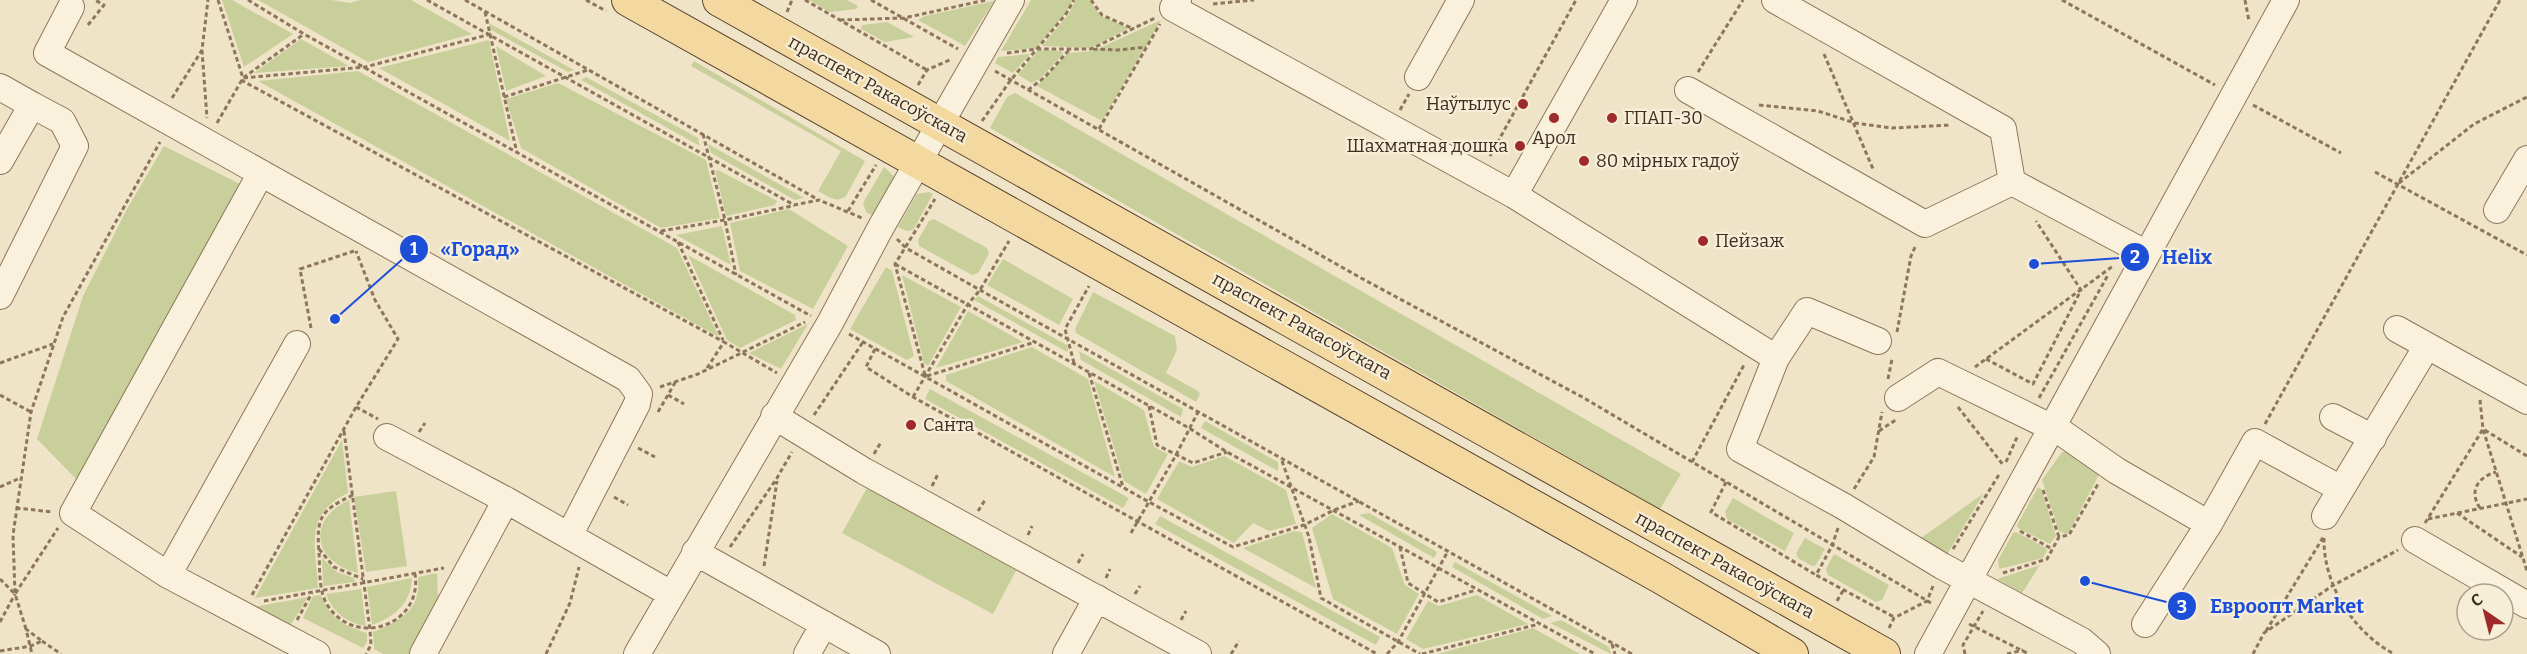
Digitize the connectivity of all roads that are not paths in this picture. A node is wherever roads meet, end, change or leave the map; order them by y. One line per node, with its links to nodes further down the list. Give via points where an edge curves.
1 (628, 0): 17 (main road)
2 (719, 0): 14 (main road, праспект Ракасоўскага)
3 (1011, 0): 14 (lane)
4 (1461, 0): 10 (lane)
5 (1624, 0): 20 (lane)
6 (1775, 0): 19 (lane, via 2002,129)
7 (2286, 0): 22 (lane)
8 (1173, 6): 20 (lane)
9 (71, 7): 18 (lane, via 47,53)
10 (1419, 77)
11 (0, 87): 13 (lane)
12 (1688, 90): 19 (lane, via 1925,224)
13 (32, 105): 16 (lane); 23 (lane, via 62,121 75,146)
14 (941, 123): 17 (lane); 50 (main road, праспект Ракасоўскага)
15 (2527, 159): 21 (lane)
16 (0, 161)
17 (918, 162): 31 (lane); 58 (main road)
18 (261, 173): 41 (lane, via 628,379 639,394 637,404); 43 (lane, via 70,513)
19 (2012, 182): 22 (lane)
20 (1514, 195): 28 (lane)
21 (2497, 210)
22 (2147, 254): 33 (lane)
23 (0, 296)
24 (2397, 329): 27 (lane)
25 (1878, 341): 28 (lane, via 1807,311)
26 (297, 345): 43 (lane)
27 (2427, 346): 29 (lane); 35 (lane)
28 (1765, 351): 44 (lane, via 1740,449)
29 (2527, 401)
30 (1898, 408): 33 (lane, via 1938,372)
31 (774, 416): 42 (lane); 46 (lane, via 864,471)
32 (2333, 417): 35 (lane)
33 (2052, 427): 39 (lane, via 2116,471); 44 (lane)
34 (387, 437): 37 (lane)
35 (2373, 438): 36 (lane)
36 (2341, 489): 38 (lane); 39 (lane, via 2255,442)
37 (506, 500): 41 (lane); 52 (lane)
38 (2325, 516)
39 (2209, 524): 49 (lane)
40 (2421, 530): 47 (lane)
41 (576, 540): 45 (lane)
42 (695, 552): 45 (lane); 48 (lane)
43 (168, 575): 51 (lane, via 244,609)
44 (1968, 580): 59 (lane); 60 (lane, via 2082,641)
45 (671, 594): 53 (lane)
46 (1097, 598): 56 (lane); 57 (lane)
47 (2527, 605)
48 (824, 624): 54 (lane); 55 (lane)
49 (2145, 624)
50 (1887, 641)
51 (317, 654)
52 (423, 654)
53 (636, 654)
54 (807, 654)
55 (877, 654)
56 (1066, 654)
57 (1198, 654)
58 (1792, 654)
59 (1928, 654)
60 (2097, 654)

